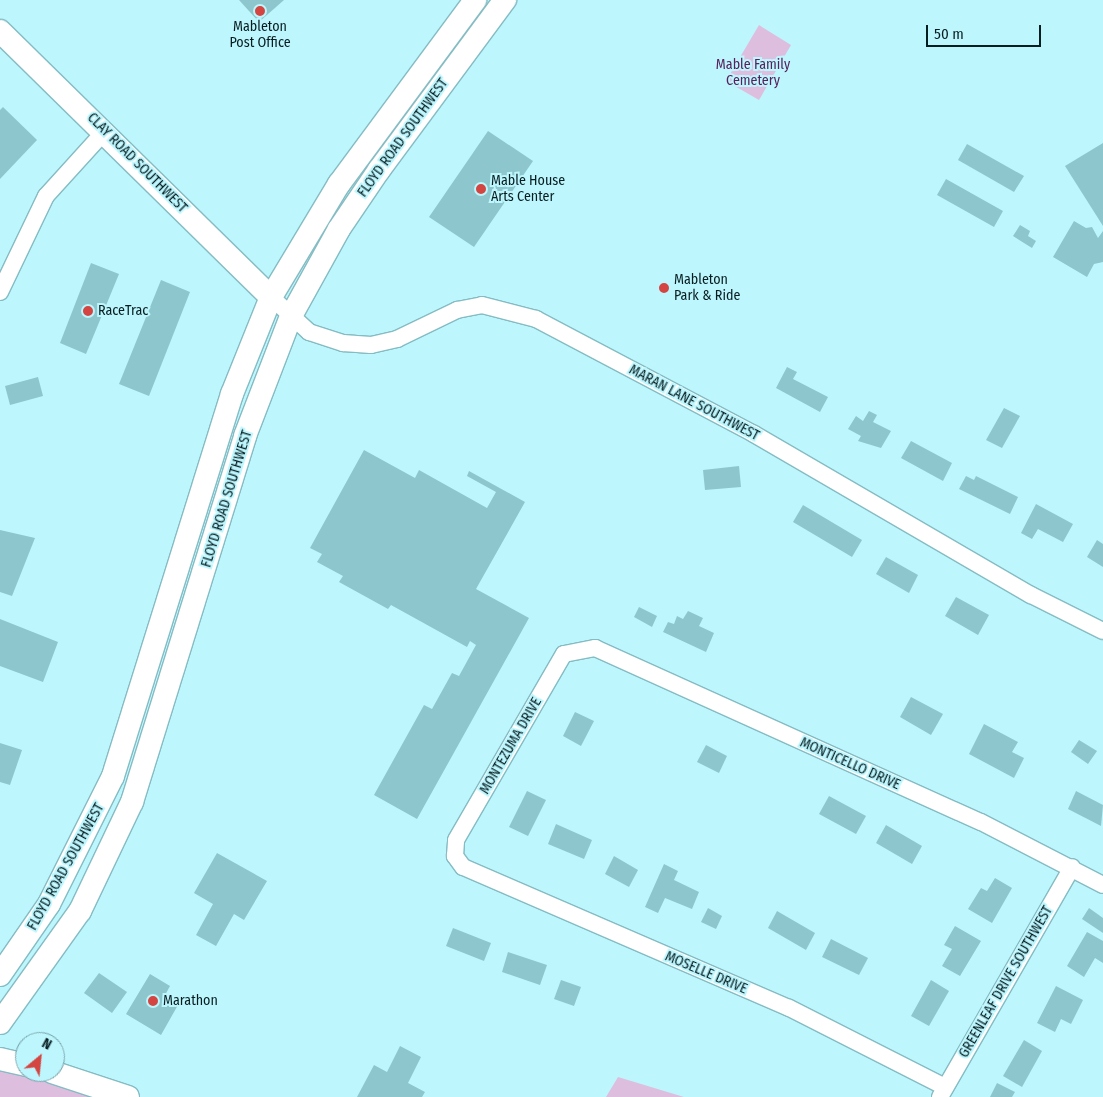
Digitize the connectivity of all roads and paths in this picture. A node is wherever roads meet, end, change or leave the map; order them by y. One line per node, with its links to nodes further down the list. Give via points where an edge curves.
1 (475, 0): 6 (main road, FLOYD ROAD SOUTHWEST, via 338,184)
2 (505, 0): 7 (main road, FLOYD ROAD SOUTHWEST, via 378,170 339,229)
3 (0, 31): 4 (main road, CLAY ROAD SOUTHWEST)
4 (105, 131): 5 (street, via 46,196); 6 (main road, CLAY ROAD SOUTHWEST)
5 (0, 292)
6 (271, 297): 7 (street, MARAN LANE SOUTHWEST); 13 (main road, FLOYD ROAD SOUTHWEST, via 232,394 113,776 49,904)
7 (291, 316): 8 (street, MARAN LANE SOUTHWEST, via 310,332 326,339 371,345 397,339 457,310 482,305 536,319 754,434 1032,595); 14 (main road, FLOYD ROAD SOUTHWEST, via 245,436 171,684 128,810 80,911)
8 (1103, 631)
9 (595, 648): 10 (street, MONTEZUMA DRIVE, via 564,654 456,840 455,856); 11 (street, MONTICELLO DRIVE)
10 (463, 867): 18 (street, MOSELLE DRIVE, via 789,1008)
11 (1072, 867): 12 (street, MONTICELLO DRIVE); 18 (street, GREENLEAF DRIVE SOUTHWEST)
12 (1103, 885)
13 (0, 975)
14 (0, 1023)
15 (0, 1059): 16 (main road)
16 (15, 1063)
17 (65, 1076): 19 (main road)
18 (942, 1092)
19 (128, 1097)

